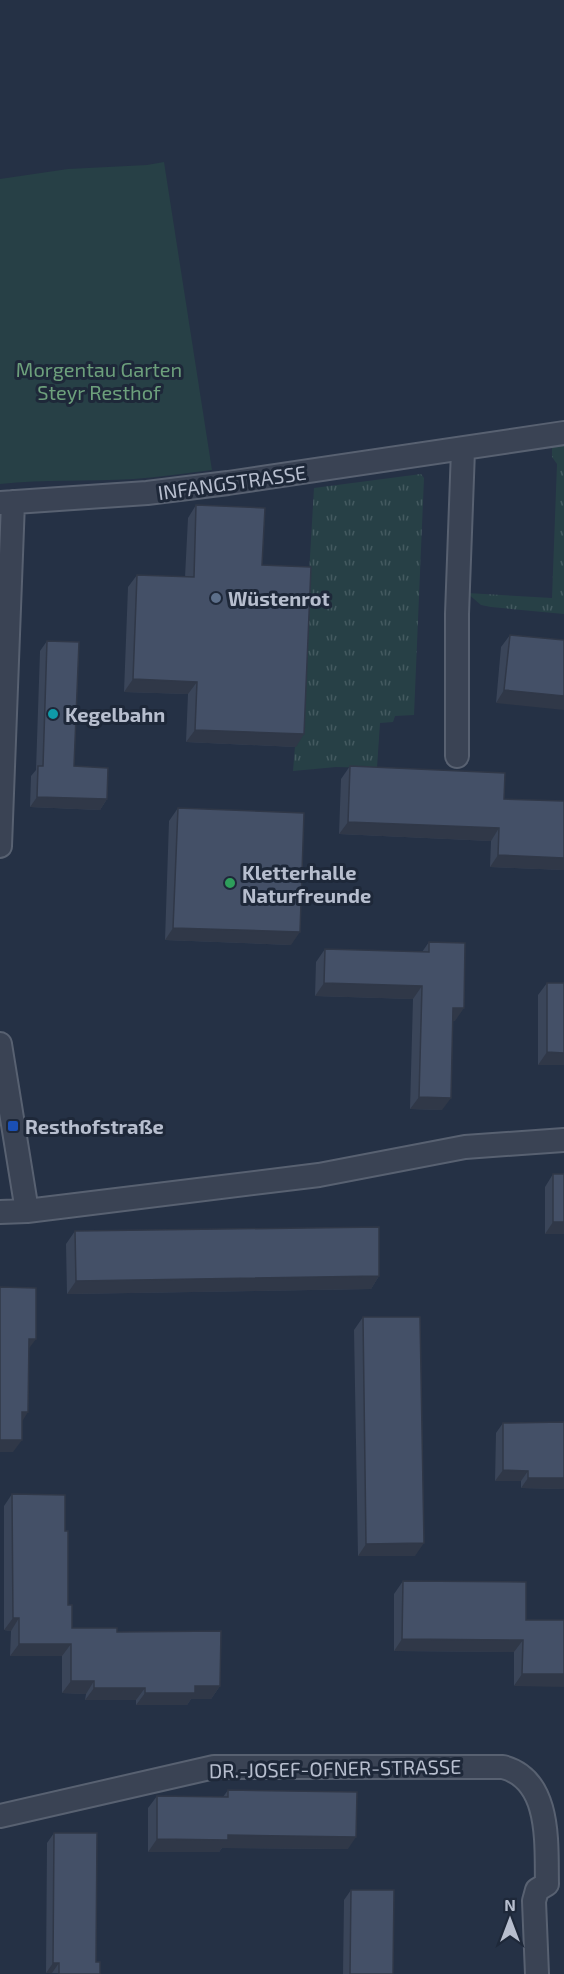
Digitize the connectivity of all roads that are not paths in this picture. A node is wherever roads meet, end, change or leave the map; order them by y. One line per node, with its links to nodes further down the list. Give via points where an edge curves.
1 (564, 433): 2 (street, INFANGSTRASSE)
2 (463, 450): 3 (street, INFANGSTRASSE, via 193,488); 4 (street)
3 (6, 503): 5 (street)
4 (457, 756)
5 (0, 846)
6 (0, 1044): 8 (street)
7 (564, 1140): 8 (street, via 465,1147 319,1175)
8 (27, 1211): 9 (street)
9 (0, 1212)
10 (0, 1816): 11 (street, DR.-JOSEF-OFNER-STRASSE, via 214,1767 503,1767 526,1780 538,1797)
11 (555, 1889): 12 (street, DR.-JOSEF-OFNER-STRASSE, via 537,1890 534,1901)
12 (537, 1974)

